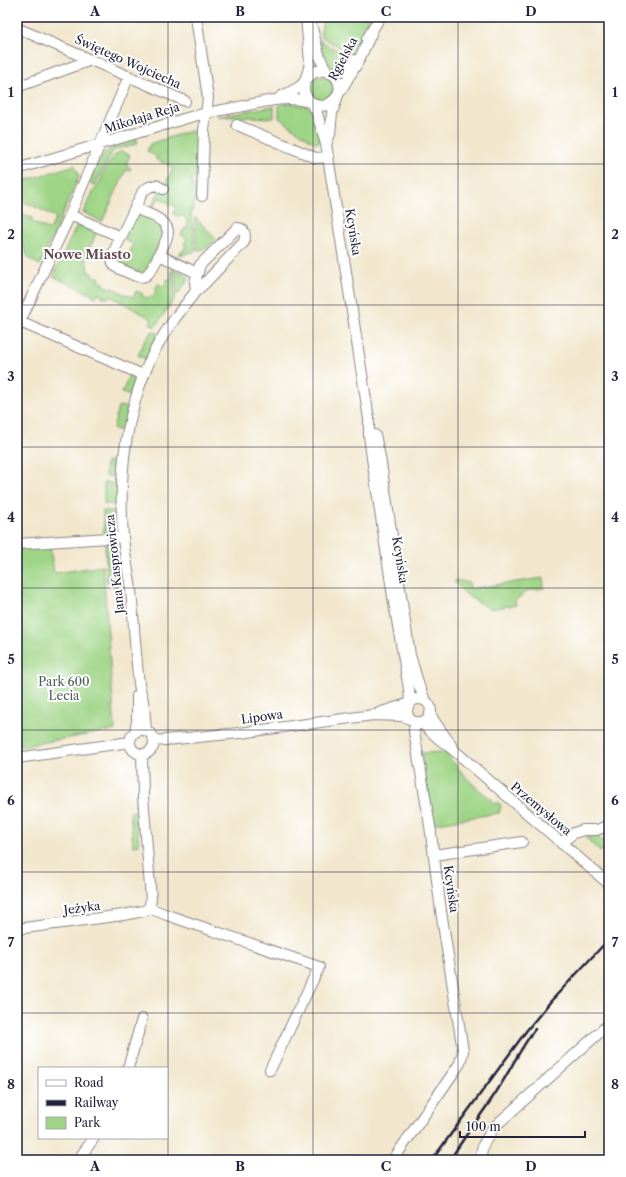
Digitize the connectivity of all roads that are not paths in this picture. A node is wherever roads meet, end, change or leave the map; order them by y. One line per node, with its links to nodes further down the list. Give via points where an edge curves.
1 (196, 17): 15 (street, via 207,83)
2 (308, 17): 7 (street, via 319,56); 9 (street, via 310,62)
3 (380, 17): 5 (street, Rgielska)
4 (17, 28): 6 (street, Świętego Wojciecha)
5 (371, 34): 7 (street, Rgielska, via 346,70); 11 (street, Rgielska)
6 (91, 60): 8 (street, Świętego Wojciecha); 10 (street)
7 (329, 72): 9 (street, via 315,72); 11 (street, via 338,81)
8 (129, 76): 13 (street, Świętego Wojciecha); 17 (street)
9 (306, 81): 12 (street, Mikołaja Reja, via 295,90); 14 (street, via 304,92)
10 (17, 87)
11 (338, 95): 14 (street, via 332,103 325,106 317,106); 18 (street, Kcyńska)
12 (276, 99): 14 (street, Mikołaja Reja); 15 (street, Mikołaja Reja)
13 (185, 101)
14 (310, 102): 18 (street, Kcyńska, via 316,110)
15 (206, 113): 17 (street, Mikołaja Reja); 22 (street)
16 (237, 125): 19 (street, via 316,158)
17 (101, 144): 20 (street, Mikołaja Reja); 24 (street)
18 (326, 144): 19 (street, Kcyńska)
19 (329, 157): 31 (street, Kcyńska)
20 (17, 169)
21 (163, 188): 23 (street, via 156,185 143,191)
22 (202, 196)
23 (136, 208): 25 (street); 26 (street, via 168,227 168,236)
24 (70, 214): 25 (street); 29 (street)
25 (121, 237): 26 (street, via 112,261 116,267 137,277 144,277 150,272)
26 (159, 255): 27 (street)
27 (197, 273): 28 (street); 28 (street, Jana Kasprowicza, via 200,265 237,228 244,231 246,238 242,246)
28 (196, 290): 30 (street, Jana Kasprowicza, via 161,340)
29 (18, 325): 30 (street)
30 (143, 375): 32 (street, Jana Kasprowicza, via 134,403 126,446 122,495)
31 (369, 420): 35 (street, Kcyńska, via 380,457 410,655); 36 (street, Kcyńska, via 372,458)
32 (123, 537): 33 (street); 34 (street, Jana Kasprowicza, via 130,580)
33 (17, 544)
34 (139, 684): 40 (street, Jana Kasprowicza); 41 (street, Jana Kasprowicza)
35 (424, 700): 36 (street, via 415,700); 37 (street, via 430,707)
36 (410, 704): 38 (street, Lipowa); 39 (street, via 407,713)
37 (430, 713): 39 (street, via 425,721); 46 (street, Przemysłowa)
38 (373, 714): 39 (street, Lipowa, via 402,716); 43 (street, Lipowa, via 240,733)
39 (415, 721): 42 (street, Przemysłowa); 45 (street, Kcyńska)
40 (146, 731): 41 (street); 43 (street, via 151,734)
41 (135, 732): 44 (street)
42 (434, 734): 45 (street, via 424,737); 46 (street, Przemysłowa)
43 (154, 741): 47 (street, via 150,751)
44 (130, 742): 47 (street, via 133,750); 48 (street)
45 (416, 747): 52 (street, Kcyńska)
46 (456, 752): 51 (street, Przemysłowa)
47 (142, 754): 54 (street, via 151,900)
48 (17, 758)
49 (609, 825): 51 (street, via 597,830 574,833)
50 (522, 842): 52 (street)
51 (562, 844): 53 (street, Przemysłowa)
52 (434, 855): 62 (street, Kcyńska, via 463,1048 461,1060 454,1072)
53 (609, 884)
54 (149, 908): 55 (street, Jeżyka, via 124,915); 59 (street, via 319,967)
55 (17, 929)
56 (142, 1019): 58 (street)
57 (609, 1024): 63 (street, via 493,1128 483,1145)
58 (128, 1067)
59 (270, 1070)
60 (93, 1139): 61 (street)
61 (78, 1160)
62 (392, 1160)
63 (480, 1160)

